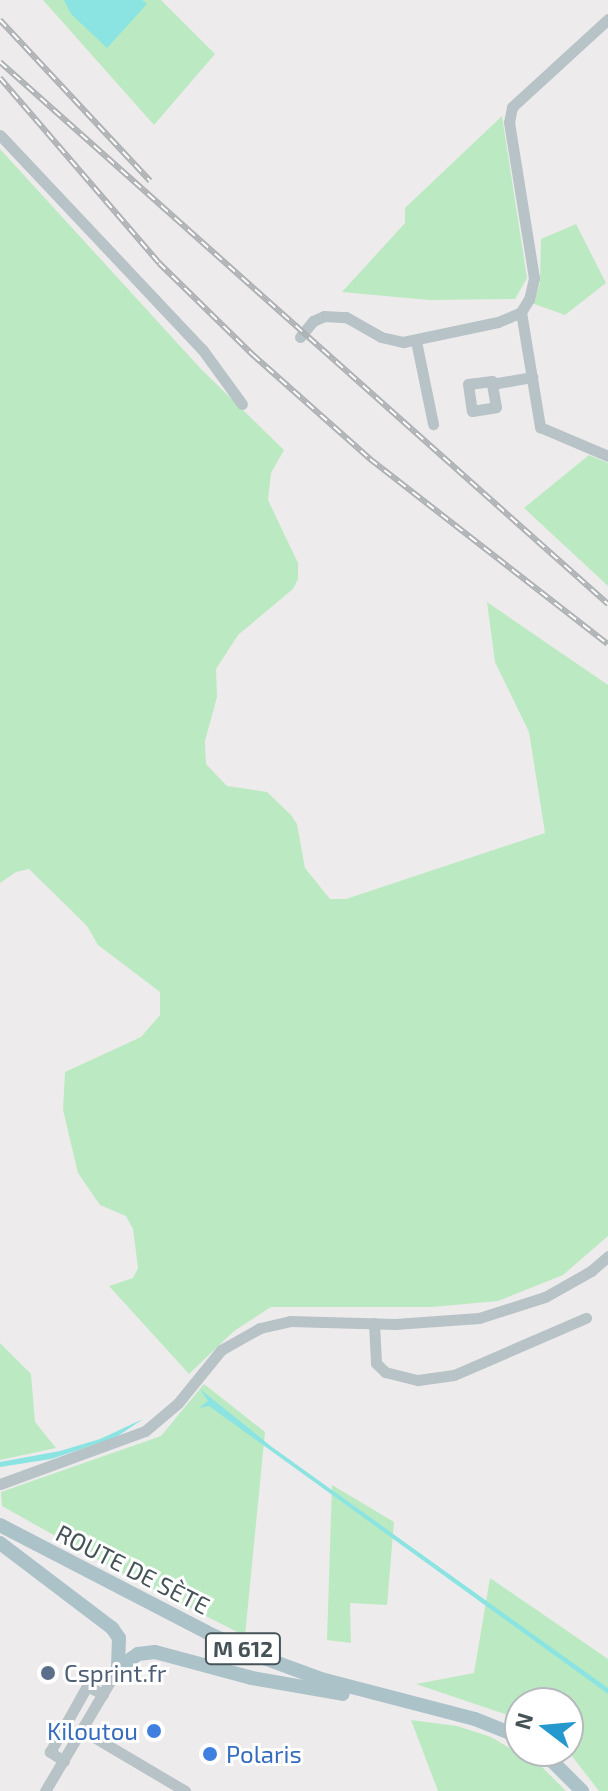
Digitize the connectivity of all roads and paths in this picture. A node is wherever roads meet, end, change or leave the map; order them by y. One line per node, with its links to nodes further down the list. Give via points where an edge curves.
1 (608, 19): 3 (street, via 512,107 509,122 534,278)
2 (0, 135): 8 (street, via 202,349)
3 (521, 312): 5 (street); 6 (street)
4 (300, 337): 5 (street, via 324,316 346,317 385,339)
5 (416, 341): 9 (street)
6 (532, 377): 7 (street); 10 (street, via 540,427)
7 (492, 384)
8 (242, 404)
9 (433, 424)
10 (608, 456)
11 (608, 1256): 13 (street, via 569,1285 511,1310 440,1322)
12 (586, 1318): 13 (street, via 454,1375 418,1380 385,1372 376,1363)
13 (374, 1323): 14 (street, via 290,1321 260,1328 221,1350 163,1418 145,1431)
14 (0, 1484)
15 (0, 1525): 18 (main road, ROUTE DE SÈTE / M 612, via 206,1632)
16 (0, 1543): 17 (main road, via 112,1628 119,1638)
17 (118, 1668): 18 (main road, M 612, via 138,1654 155,1652 252,1678 361,1698); 19 (street)
18 (370, 1693): 21 (main road, ROUTE DE SÈTE / M 612)
19 (103, 1694): 20 (street); 22 (street, via 87,1686 50,1752)
20 (82, 1730): 22 (street); 25 (street)
21 (504, 1731)
22 (64, 1761): 24 (street)
23 (558, 1767): 26 (main road)
24 (45, 1791)
25 (185, 1791)
26 (582, 1791)

